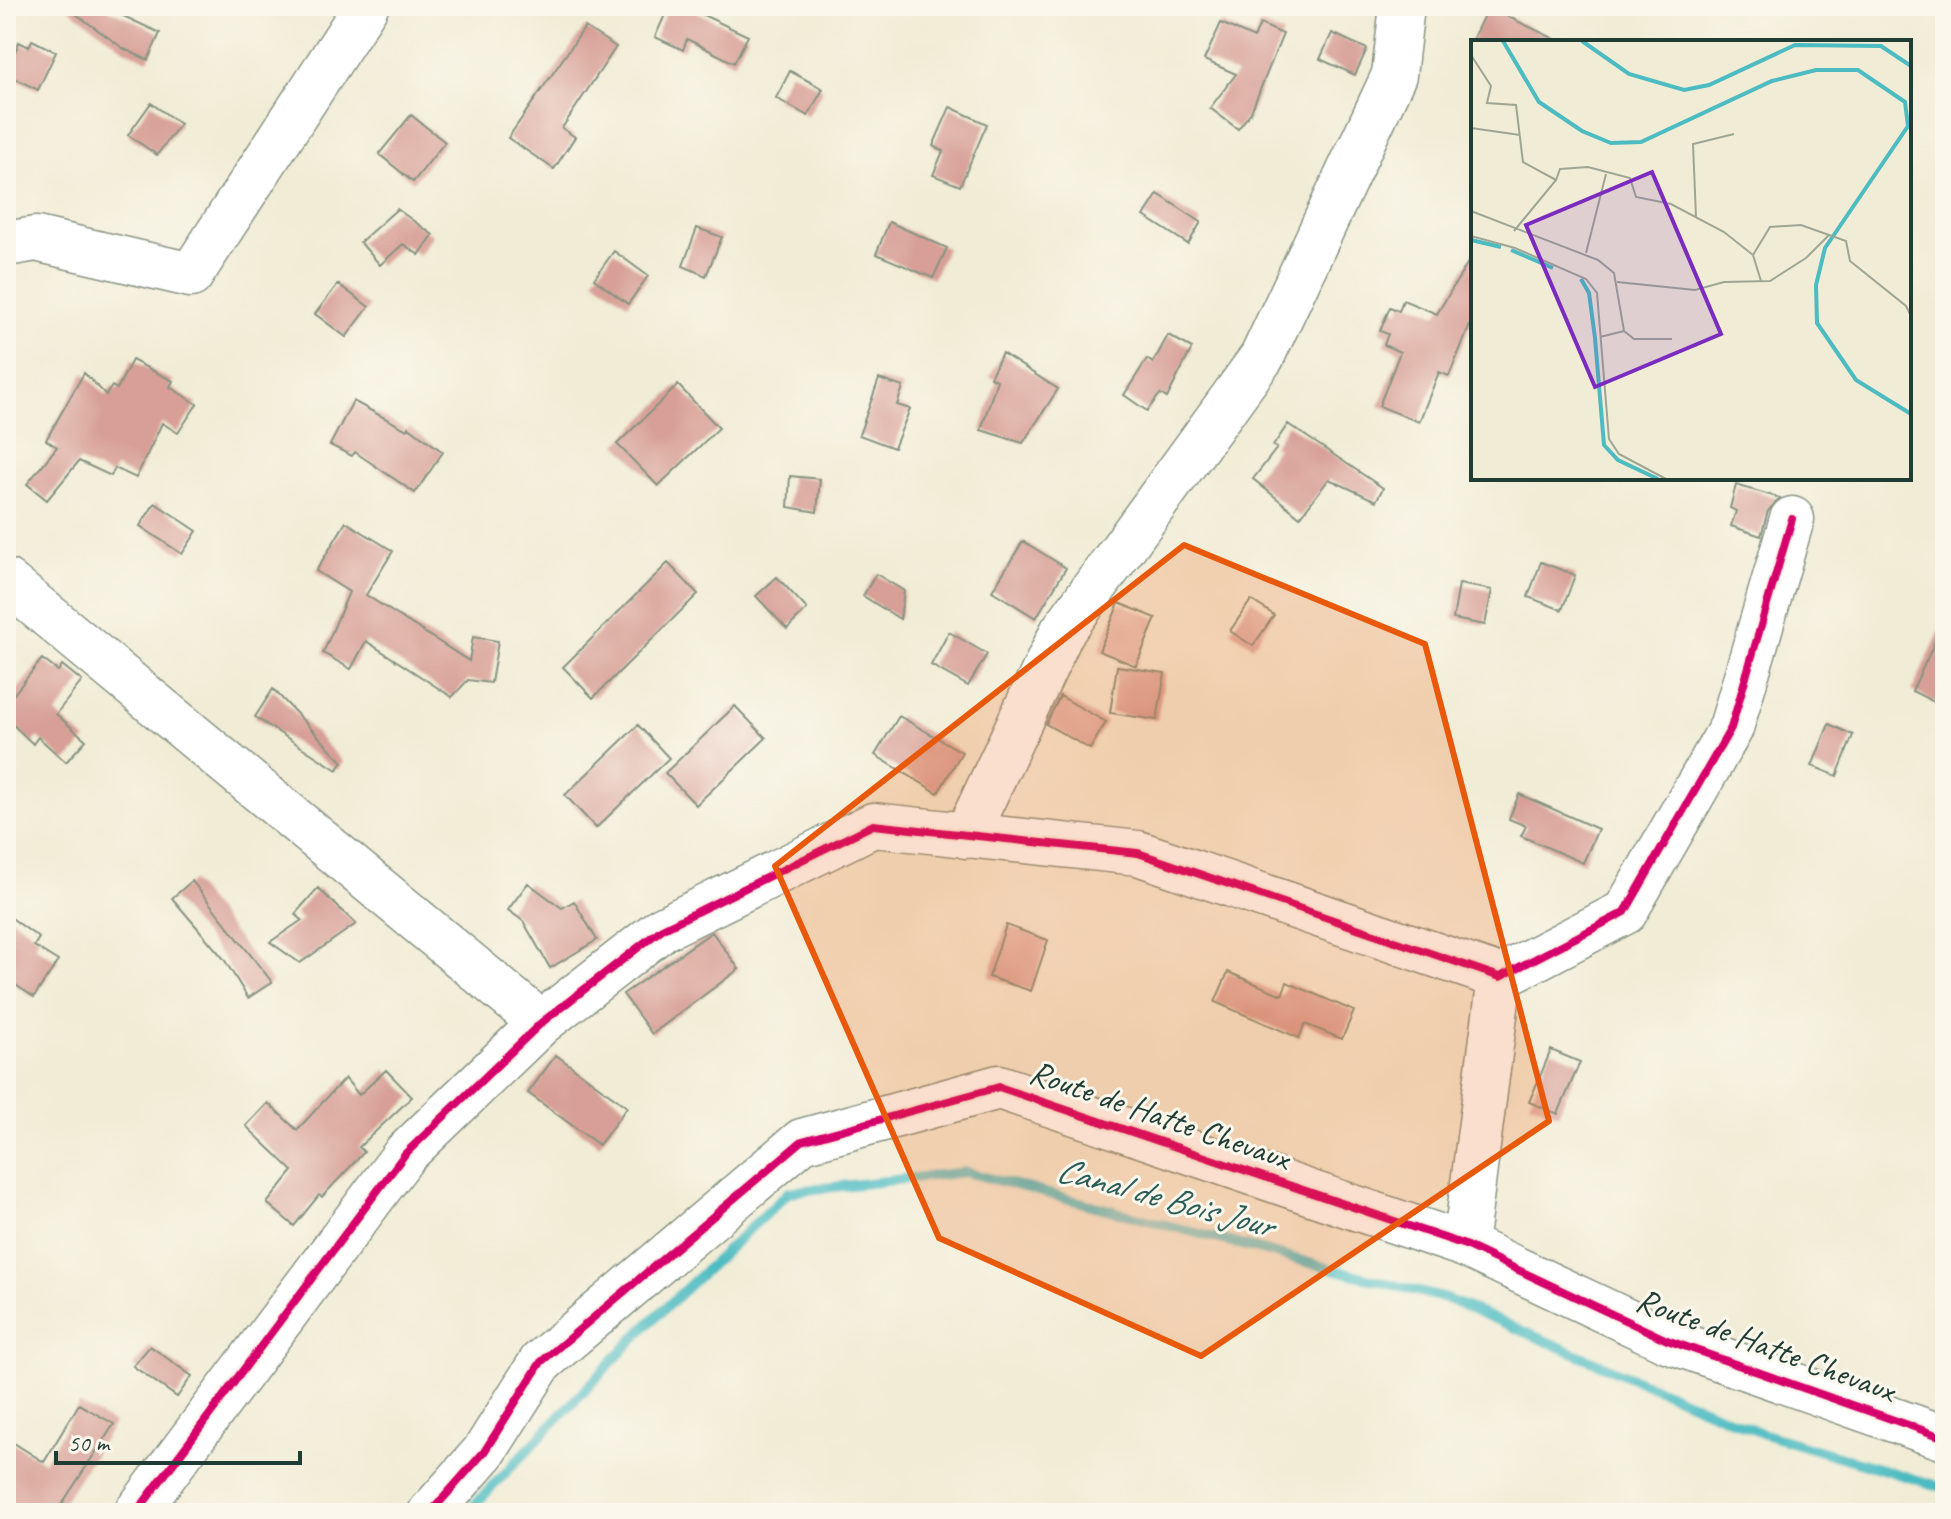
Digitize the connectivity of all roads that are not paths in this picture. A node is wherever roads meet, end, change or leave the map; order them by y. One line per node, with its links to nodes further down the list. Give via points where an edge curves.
1 (366, 6): 3 (street, via 191,275 36,239)
2 (1402, 6): 6 (street, via 1394,75 1262,357 1062,632)
3 (6, 244)
4 (1792, 519): 7 (street, via 1731,728 1625,912)
5 (6, 581): 8 (street)
6 (966, 836): 7 (street, via 1138,853); 8 (street, via 873,825 662,929)
7 (1500, 977): 9 (street)
8 (541, 1023): 11 (street, via 405,1154)
9 (1465, 1245): 10 (street, Route de Hatte Chevaux, via 1667,1340); 12 (street, Route de Hatte Chevaux, via 999,1087 802,1141 541,1362 484,1452)
10 (1945, 1438)
11 (136, 1513)
12 (430, 1513)

